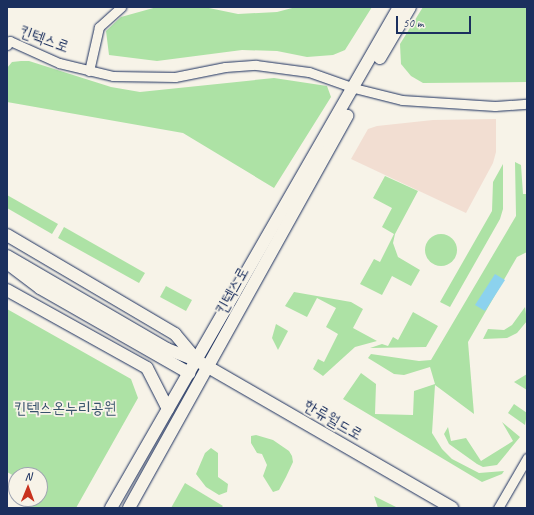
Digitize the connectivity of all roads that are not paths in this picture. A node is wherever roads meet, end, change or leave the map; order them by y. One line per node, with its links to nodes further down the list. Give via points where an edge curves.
1 (121, 7): 5 (street, via 99,27)
2 (399, 7): 6 (main road, 킨텍스로)
3 (410, 7): 6 (main road, 킨텍스로)
4 (7, 45): 5 (street, 킨텍스로, via 10,41 59,63)
5 (89, 71): 6 (street, 킨텍스로, via 113,76 175,77 225,67 256,65 309,72)
6 (358, 89): 7 (street, via 414,102 495,106); 12 (main road, 킨텍스로); 13 (main road, 킨텍스로)
7 (527, 104)
8 (7, 235): 12 (main road, via 175,334)
9 (7, 256): 12 (main road, via 167,349)
10 (7, 263): 14 (main road, via 40,288)
11 (7, 290): 15 (main road, via 147,368)
12 (196, 360): 13 (main road, 한류월드로); 14 (main road, 킨텍스로)
13 (208, 367): 18 (main road, 킨텍스로); 19 (main road, 한류월드로)
14 (189, 374): 15 (main road, 킨텍스로)
15 (168, 409): 17 (main road, 킨텍스로)
16 (527, 458): 20 (street)
17 (111, 508)
18 (129, 508)
19 (452, 508)
20 (498, 508)

